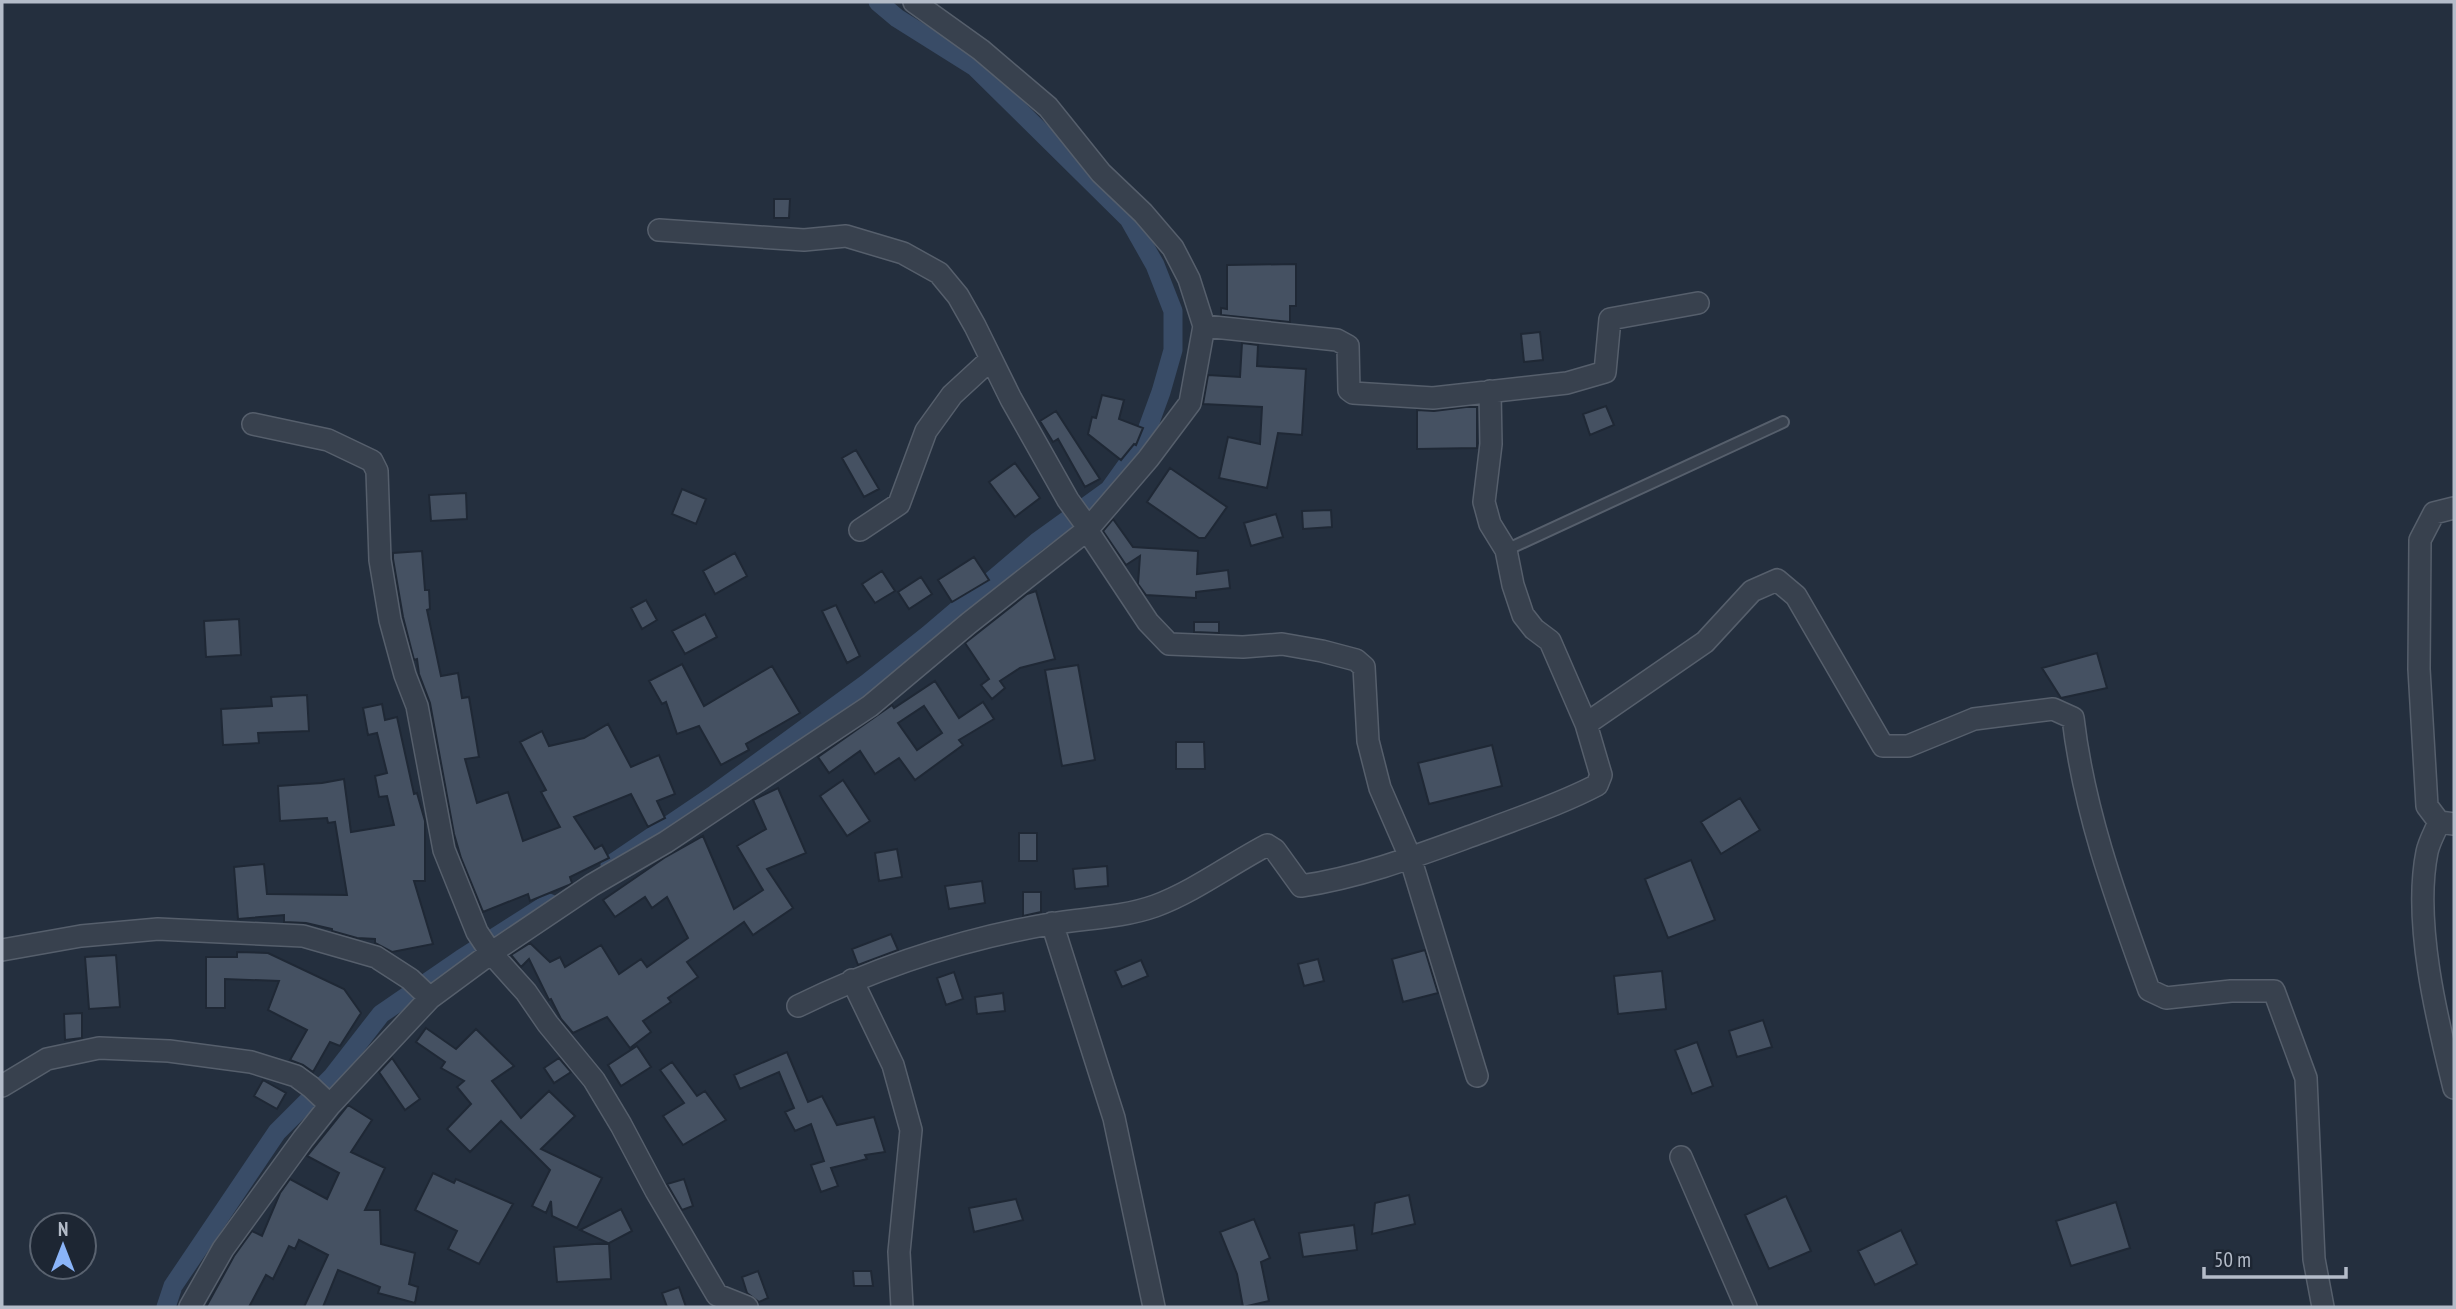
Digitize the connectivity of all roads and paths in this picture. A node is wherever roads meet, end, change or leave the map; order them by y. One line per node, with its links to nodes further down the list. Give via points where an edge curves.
1 (914, 2): 4 (street, via 981,50 1048,107 1101,173 1143,213 1173,248)
2 (659, 230): 5 (street, via 804,240 846,236 903,253 939,273 958,296)
3 (1698, 303): 6 (street, via 1610,319 1605,372 1567,383)
4 (1204, 326): 6 (street, via 1337,341 1348,346 1349,390 1353,393 1433,398); 10 (street, via 1190,403 1148,459)
5 (990, 360): 10 (street); 11 (street, via 952,395 926,431 900,504)
6 (1490, 391): 12 (street, via 1491,444 1483,502)
7 (1783, 422): 12 (lane)
8 (253, 424): 17 (street, via 328,440 372,461 377,471 380,560 390,620 417,706 444,850)
9 (2454, 508): 14 (street, via 2434,513 2420,540 2419,668 2427,806)
10 (1085, 526): 15 (street, via 1148,622 1169,644 1282,644 1356,660 1364,667 1368,741 1380,788); 17 (street, via 870,706 666,842)
11 (860, 530)
12 (1506, 550): 13 (street, via 1523,615 1550,642)
13 (1586, 724): 15 (street, via 1601,775 1597,785); 33 (street, via 1705,642 1752,590 1777,579 1796,596 1883,746 1908,746 1974,719 2053,709 2073,718 2092,821 2149,990 2166,998 2274,991 2306,1078 2314,1259)
14 (2446, 823): 24 (street, via 2427,851 2424,918 2432,992)
15 (1410, 857): 16 (street, via 1334,881 1301,886 1267,845 1153,907); 22 (street)
16 (1052, 923): 19 (street, via 942,948); 28 (street, via 1114,1118)
17 (485, 944): 20 (street); 27 (street, via 594,1080)
18 (2, 950): 20 (street, via 158,929 303,936 376,957)
19 (852, 980): 21 (street); 31 (street, via 893,1065 911,1130 899,1252)
20 (422, 989): 25 (street)
21 (798, 1006)
22 (1478, 1076)
23 (2, 1086): 25 (street, via 47,1059 99,1048 251,1062 296,1076)
24 (2454, 1088)
25 (322, 1097): 29 (street)
26 (1681, 1157): 32 (street)
27 (715, 1301): 30 (street)
28 (1148, 1306)
29 (190, 1307)
30 (747, 1307)
31 (902, 1307)
32 (1746, 1307)
33 (2323, 1307)

